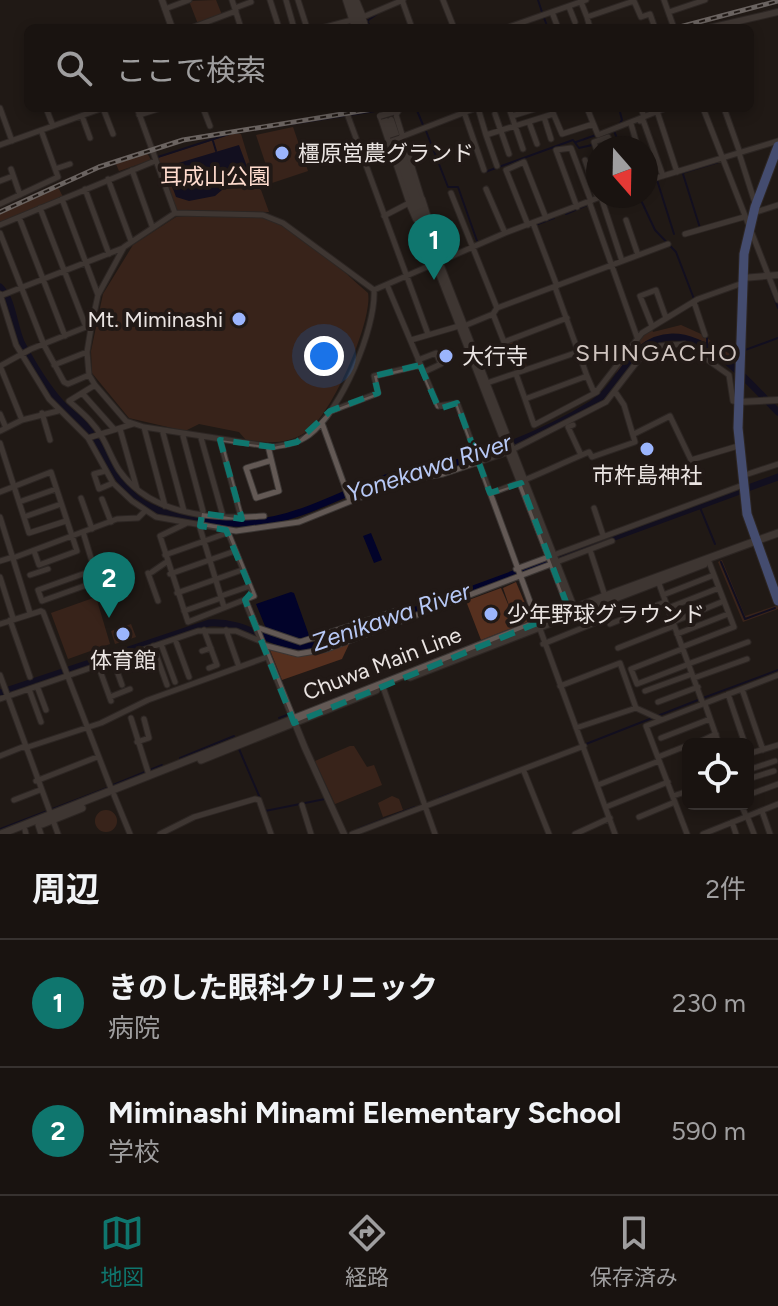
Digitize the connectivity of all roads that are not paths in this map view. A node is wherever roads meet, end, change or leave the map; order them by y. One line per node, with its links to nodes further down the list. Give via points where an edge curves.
1 (162, 0): 16 (street)
2 (189, 0): 16 (street)
3 (232, 0): 17 (street)
4 (270, 0): 27 (street)
5 (286, 0): 28 (street)
6 (298, 0): 29 (street)
7 (349, 0): 23 (street)
8 (402, 0): 23 (street); 30 (street)
9 (443, 0): 31 (street)
10 (634, 0): 21 (street); 35 (street, via 641,17 650,14)
11 (664, 0): 19 (street)
12 (705, 0): 19 (street)
13 (583, 1): 15 (street); 21 (street)
14 (251, 2): 17 (street)
15 (569, 7): 18 (street); 22 (street)
16 (165, 9): 24 (street)
17 (235, 9): 25 (street); 26 (street)
18 (552, 12): 32 (street); 33 (street)
19 (669, 12): 36 (street)
20 (778, 12): 37 (street)
21 (587, 17): 34 (street)
22 (575, 22)
23 (357, 23)
24 (171, 24)
25 (200, 24)
26 (240, 24)
27 (278, 24)
28 (293, 24)
29 (306, 24)
30 (411, 24)
31 (452, 24)
32 (520, 24)
33 (556, 24)
34 (589, 24)
35 (654, 24)
36 (673, 24)
37 (726, 24)
38 (0, 108): 80 (street)
39 (48, 112): 68 (street)
40 (92, 112): 61 (street)
41 (105, 112): 73 (street)
42 (138, 112): 60 (street)
43 (148, 112): 60 (street)
44 (205, 112): 69 (street)
45 (346, 112): 87 (street)
46 (399, 112): 62 (street)
47 (464, 112): 77 (street); 96 (street)
48 (478, 112): 74 (street)
49 (510, 112): 63 (street)
50 (525, 112): 63 (street)
51 (551, 112): 64 (street)
52 (552, 112): 67 (street, via 562,134)
53 (588, 112): 67 (street)
54 (642, 112): 65 (street)
55 (655, 112): 65 (street)
56 (657, 112): 97 (street)
57 (705, 112): 89 (street)
58 (725, 112): 86 (street)
59 (495, 114): 72 (street)
60 (139, 115): 90 (street)
61 (82, 116): 68 (street); 78 (street)
62 (391, 116): 77 (street); 81 (street); 130 (street)
63 (512, 116): 70 (street)
64 (544, 117): 66 (street); 79 (street)
65 (644, 117): 67 (street, via 598,135)
66 (529, 122): 70 (street); 83 (street)
67 (593, 124)
68 (53, 126): 71 (street)
69 (210, 126)
70 (515, 126): 72 (street); 85 (street)
71 (41, 130): 80 (street); 94 (street)
72 (501, 130): 74 (street); 88 (street)
73 (113, 134)
74 (486, 135): 93 (street)
75 (633, 136): 76 (street, via 629,125 643,120)
76 (649, 136)
77 (401, 137): 81 (street, bridge); 108 (street)
78 (90, 138)
79 (551, 139)
80 (12, 141): 84 (street)
81 (390, 141): 87 (street); 109 (street)
82 (778, 143): 86 (street); 117 (highway)
83 (537, 144)
84 (0, 145)
85 (523, 149)
86 (739, 153): 89 (street); 117 (street)
87 (361, 154): 119 (street)
88 (509, 154)
89 (722, 158): 97 (street); 117 (street)
90 (155, 161): 95 (street); 118 (street)
91 (658, 162): 98 (street)
92 (70, 164): 94 (street)
93 (497, 166)
94 (55, 169): 106 (street, via 58,177)
95 (132, 170): 100 (street); 125 (street)
96 (484, 170)
97 (677, 172): 98 (street)
98 (663, 176): 99 (street)
99 (658, 177)
100 (108, 179): 102 (street); 131 (street)
101 (0, 181): 106 (street, via 12,172)
102 (85, 189): 107 (street); 135 (street)
103 (486, 189): 128 (street)
104 (586, 190): 113 (street, via 571,148 556,150)
105 (451, 193): 134 (street)
106 (20, 195): 111 (street)
107 (62, 199): 114 (street); 139 (street)
108 (422, 199): 130 (street)
109 (409, 203): 119 (street); 130 (street)
110 (586, 203): 113 (street)
111 (0, 204)
112 (778, 205): 117 (street)
113 (577, 207): 121 (street)
114 (40, 208): 120 (street); 141 (street)
115 (592, 208): 140 (street)
116 (605, 208): 137 (street)
117 (751, 211): 126 (highway); 129 (street)
118 (175, 213): 125 (street); 150 (street, via 270,217)
119 (384, 216): 143 (street)
120 (19, 217): 124 (street); 145 (street)
121 (546, 218): 123 (street); 123 (street, via 524,162 509,167)
122 (626, 220): 136 (street)
123 (530, 224): 128 (street); 148 (street)
124 (0, 225)
125 (152, 226): 131 (street)
126 (749, 227): 144 (street); 146 (highway)
127 (0, 233): 149 (street)
128 (505, 233): 134 (street)
129 (685, 234)
130 (428, 237): 138 (street)
131 (131, 241): 133 (street)
132 (668, 244): 136 (street)
133 (124, 247): 135 (street); 152 (street)
134 (472, 247): 138 (street); 155 (street)
135 (109, 254): 139 (street)
136 (638, 255): 137 (street)
137 (622, 261): 140 (street)
138 (437, 262): 143 (street); 158 (street)
139 (85, 263): 141 (street); 152 (street)
140 (611, 265): 148 (street); 164 (street)
141 (64, 271): 145 (street); 160 (street)
142 (778, 275): 144 (street)
143 (407, 276): 147 (street); 161 (street)
144 (769, 278): 146 (street); 153 (street)
145 (42, 280): 149 (street); 163 (street)
146 (741, 281): 154 (street); 185 (highway)
147 (387, 285): 150 (street); 165 (street)
148 (556, 286): 155 (street); 156 (street)
149 (21, 288): 151 (street); 166 (street)
150 (374, 290): 188 (street, via 370,328)
151 (1, 295): 169 (street)
152 (98, 295): 160 (street)
153 (778, 300)
154 (694, 302): 157 (street); 162 (street)
155 (495, 311): 156 (street, via 504,342); 158 (street)
156 (567, 318): 168 (street)
157 (666, 318): 159 (street); 159 (street, via 656,290 640,296)
158 (462, 326): 161 (street); 178 (street); 204 (street)
159 (652, 326): 164 (street)
160 (88, 327): 163 (street); 167 (street)
161 (428, 334): 165 (street)
162 (705, 335)
163 (65, 336): 166 (street)
164 (637, 337): 177 (street)
165 (411, 340): 170 (street)
166 (44, 345): 169 (street); 171 (street)
167 (87, 352): 171 (street); 175 (street)
168 (578, 352): 174 (street); 176 (street)
169 (22, 354): 172 (street); 187 (street)
170 (419, 363): 173 (street); 173 (street, via 436,353 441,364); 188 (street, via 374,376 378,393)
171 (54, 365): 175 (street, via 68,384)
172 (0, 366): 191 (street)
173 (424, 372): 213 (street, via 439,408 457,403)
174 (516, 374): 178 (street); 183 (street)
175 (89, 375): 179 (street)
176 (587, 376): 181 (street); 183 (street)
177 (609, 379): 180 (street); 181 (street)
178 (487, 383): 204 (street)
179 (95, 385): 182 (street); 192 (street)
180 (617, 390): 185 (street, via 646,352 676,343 700,351 729,375 733,401); 186 (street); 199 (street)
181 (597, 391): 183 (street, via 534,425)
182 (82, 393): 196 (street); 200 (street, via 69,401)
183 (525, 399)
184 (776, 401): 185 (street)
185 (738, 402): 209 (highway)
186 (596, 408): 210 (street); 211 (street, via 568,427)
187 (59, 411): 189 (street); 202 (street)
188 (330, 411): 194 (street)
189 (42, 413): 191 (street); 205 (street)
190 (0, 414): 197 (street)
191 (22, 420): 197 (street)
192 (126, 421): 193 (street); 196 (street)
193 (135, 423): 195 (street); 196 (street)
194 (322, 423): 208 (street, via 297,442); 226 (street)
195 (144, 427): 198 (street); 229 (street)
196 (117, 429): 200 (street); 221 (street)
197 (3, 430)
198 (163, 433): 201 (street); 232 (street)
199 (634, 434): 209 (street, via 670,416 691,460); 211 (street, via 635,442 592,457 589,452)
200 (100, 435): 202 (street); 221 (street)
201 (183, 436): 203 (street); 233 (street)
202 (89, 438): 215 (street)
203 (201, 438): 206 (street); 234 (street)
204 (506, 438): 210 (street)
205 (50, 440)
206 (220, 440): 208 (street); 238 (street)
207 (0, 443): 218 (street)
208 (268, 446): 212 (street)
209 (738, 446): 219 (highway)
210 (511, 450): 213 (street); 216 (street)
211 (581, 455): 216 (street)
212 (269, 461): 212 (street, via 279,491 256,498 246,468)
213 (481, 462): 223 (street); 226 (street, via 401,481)
214 (778, 464): 219 (street)
215 (105, 471): 217 (street); 217 (street, via 94,474 99,489)
216 (523, 482): 223 (street); 258 (street)
217 (113, 483): 231 (street)
218 (14, 486): 220 (street, via 51,472); 222 (street); 227 (street)
219 (743, 486): 246 (street); 252 (highway)
220 (56, 489): 227 (street); 228 (street)
221 (137, 490): 229 (street)
222 (0, 492)
223 (491, 493): 264 (street)
224 (81, 498): 243 (street)
225 (102, 499): 240 (street)
226 (350, 500): 245 (street, via 280,527)
227 (19, 502): 237 (street)
228 (61, 504): 237 (street); 239 (street)
229 (165, 507): 232 (street)
230 (594, 508): 246 (street)
231 (145, 511): 240 (street, via 138,518); 241 (street)
232 (184, 511): 233 (street)
233 (202, 514): 234 (street); 242 (street)
234 (223, 516): 238 (street)
235 (264, 516): 238 (street)
236 (0, 517): 248 (street)
237 (24, 517): 239 (street, via 29,533)
238 (241, 517)
239 (66, 521): 249 (street)
240 (111, 522): 243 (street)
241 (185, 524): 242 (street); 256 (street, via 160,536)
242 (200, 525): 245 (street); 250 (street)
243 (92, 529): 244 (street)
244 (83, 532): 249 (street); 265 (street)
245 (227, 532): 250 (street); 254 (street)
246 (603, 535): 258 (street)
247 (778, 536): 252 (main road, Chuwa Main Line)
248 (3, 537): 257 (street)
249 (72, 537): 253 (street); 253 (street, via 77,551 39,565)
250 (204, 541): 256 (street); 259 (street)
251 (612, 541): 258 (street)
252 (756, 542): 262 (main road, Chuwa Main Line); 272 (main road, Chuwa Main Line); 274 (highway)
253 (34, 551): 257 (street)
254 (235, 551): 259 (street); 266 (street)
255 (591, 553): 278 (street)
256 (165, 555): 261 (street)
257 (13, 558): 260 (street); 289 (street)
258 (553, 559): 264 (street); 271 (street); 288 (street)
259 (209, 560): 267 (street); 273 (street)
260 (0, 561)
261 (166, 562): 267 (street); 281 (street, via 150,573)
262 (709, 562): 269 (street); 272 (main road, Chuwa Main Line)
263 (48, 569): 268 (street)
264 (517, 569): 271 (street)
265 (94, 570): 265 (street, via 38,590 42,601 98,581)
266 (242, 570): 273 (street); 275 (street)
267 (170, 574): 277 (street)
268 (30, 575)
269 (714, 575): 276 (street); 284 (street)
270 (0, 577): 292 (street)
271 (519, 578): 291 (street); 297 (street)
272 (657, 579): 278 (main road, Chuwa Main Line); 284 (street); 288 (main road, Chuwa Main Line)
273 (215, 580): 277 (street); 279 (street)
274 (774, 583): 283 (highway)
275 (250, 586): 279 (street); 280 (street, via 254,596)
276 (719, 588): 282 (street); 284 (street)
277 (177, 593): 287 (street)
278 (605, 596): 288 (main road, Chuwa Main Line)
279 (221, 597): 285 (street); 287 (street)
280 (245, 600): 285 (street); 298 (street)
281 (158, 601)
282 (724, 601): 290 (street); 296 (street)
283 (778, 601)
284 (665, 602): 295 (street); 296 (street)
285 (224, 607): 287 (street, via 188,622)
286 (402, 609): 291 (street)
287 (184, 611)
288 (573, 612): 297 (main road, Chuwa Main Line)
289 (30, 613): 292 (street); 319 (street, via 42,612)
290 (729, 614): 301 (street); 310 (street, via 734,627)
291 (396, 617): 298 (street, via 300,642); 303 (street, via 304,653)
292 (11, 619): 294 (street); 323 (street)
293 (597, 622): 306 (street)
294 (0, 623)
295 (610, 624)
296 (673, 624): 301 (street); 309 (street)
297 (536, 626): 306 (street); 330 (main road, Chuwa Main Line); 347 (main road, Chuwa Main Line)
298 (255, 628): 303 (street)
299 (225, 629): 300 (street); 303 (street); 315 (street)
300 (204, 630): 302 (street); 308 (street)
301 (677, 634): 310 (street)
302 (175, 639): 305 (street); 324 (street)
303 (260, 641): 312 (street)
304 (748, 642): 316 (street)
305 (161, 644): 307 (street); 325 (street)
306 (543, 644): 329 (street)
307 (153, 646): 314 (street); 327 (street)
308 (211, 648): 311 (street); 318 (street, via 217,665)
309 (618, 648)
310 (682, 648): 316 (street); 316 (street, via 631,669 637,684)
311 (202, 651)
312 (267, 657): 347 (street); 349 (street)
313 (747, 659): 322 (street)
314 (113, 660): 317 (street); 326 (street)
315 (238, 664)
316 (688, 664): 322 (street)
317 (98, 665): 319 (street); 333 (street, via 111,699)
318 (209, 668)
319 (66, 673): 328 (street); 349 (street)
320 (0, 675): 336 (street)
321 (778, 675): 334 (street)
322 (693, 676): 331 (street); 335 (street)
323 (30, 677)
324 (189, 677)
325 (175, 682)
326 (122, 685)
327 (167, 685)
328 (37, 686): 332 (street); 342 (street)
329 (560, 686): 341 (street, via 620,663); 350 (street)
330 (383, 687): 347 (main road, Chuwa Main Line); 384 (street)
331 (698, 687): 339 (street); 340 (street)
332 (29, 689): 336 (street); 348 (street)
333 (130, 689)
334 (742, 689): 337 (street); 361 (street)
335 (645, 691)
336 (7, 693): 338 (street); 359 (street)
337 (728, 694): 340 (street); 355 (street)
338 (0, 699)
339 (658, 702)
340 (704, 704): 343 (street); 346 (street)
341 (636, 708): 343 (street); 350 (street)
342 (46, 710)
343 (657, 717): 365 (street, via 646,726)
344 (131, 718): 356 (street)
345 (144, 719): 356 (street, via 149,738)
346 (710, 719): 351 (street); 352 (street)
347 (293, 720): 370 (main road, Chuwa Main Line); 377 (main road, Chuwa Main Line); 404 (street)
348 (41, 722)
349 (86, 726): 359 (street); 364 (street)
350 (576, 728): 357 (street)
351 (716, 734): 353 (street); 354 (street)
352 (661, 738)
353 (708, 738)
354 (717, 738)
355 (743, 738)
356 (137, 742): 370 (street)
357 (583, 745): 368 (street); 375 (street)
358 (778, 745): 361 (street)
359 (25, 747): 363 (street); 372 (street)
360 (682, 748): 365 (street)
361 (763, 750): 362 (street)
362 (754, 752)
363 (0, 756)
364 (97, 757): 372 (street); 377 (street)
365 (658, 759): 373 (street); 375 (street)
366 (775, 761): 367 (street)
367 (754, 768)
368 (523, 769): 384 (street); 407 (street)
369 (774, 771): 371 (street)
370 (148, 773): 377 (main road, Chuwa Main Line)
371 (754, 777)
372 (36, 781): 376 (street)
373 (668, 782): 380 (street); 385 (street)
374 (778, 784): 378 (street)
375 (598, 785): 385 (street)
376 (40, 790): 381 (street); 388 (street)
377 (111, 790): 388 (main road, Chuwa Main Line); 400 (street)
378 (754, 793)
379 (682, 794): 380 (street)
380 (674, 799): 390 (street); 410 (street)
381 (14, 800)
382 (778, 804): 387 (street)
383 (302, 805): 403 (street)
384 (424, 806): 405 (street); 406 (street)
385 (606, 807): 391 (street)
386 (744, 810): 389 (street)
387 (762, 811): 389 (street); 414 (street)
388 (50, 814): 393 (main road, Chuwa Main Line); 396 (main road, Chuwa Main Line); 399 (street)
389 (747, 816): 392 (street); 413 (street)
390 (639, 817)
391 (610, 818): 408 (street); 409 (street)
392 (732, 822): 394 (street); 412 (street)
393 (38, 825): 395 (main road, Chuwa Main Line); 398 (street)
394 (719, 831): 411 (street)
395 (26, 832): 397 (main road, Chuwa Main Line)
396 (1, 834)
397 (13, 834)
398 (41, 834)
399 (58, 834)
400 (130, 834)
401 (160, 834): 402 (street, via 194,817 255,799)
402 (271, 834)
403 (311, 834)
404 (344, 834)
405 (352, 834)
406 (435, 834)
407 (549, 834)
408 (575, 834)
409 (615, 834)
410 (687, 834)
411 (706, 834)
412 (736, 834)
413 (754, 834)
414 (770, 834)

